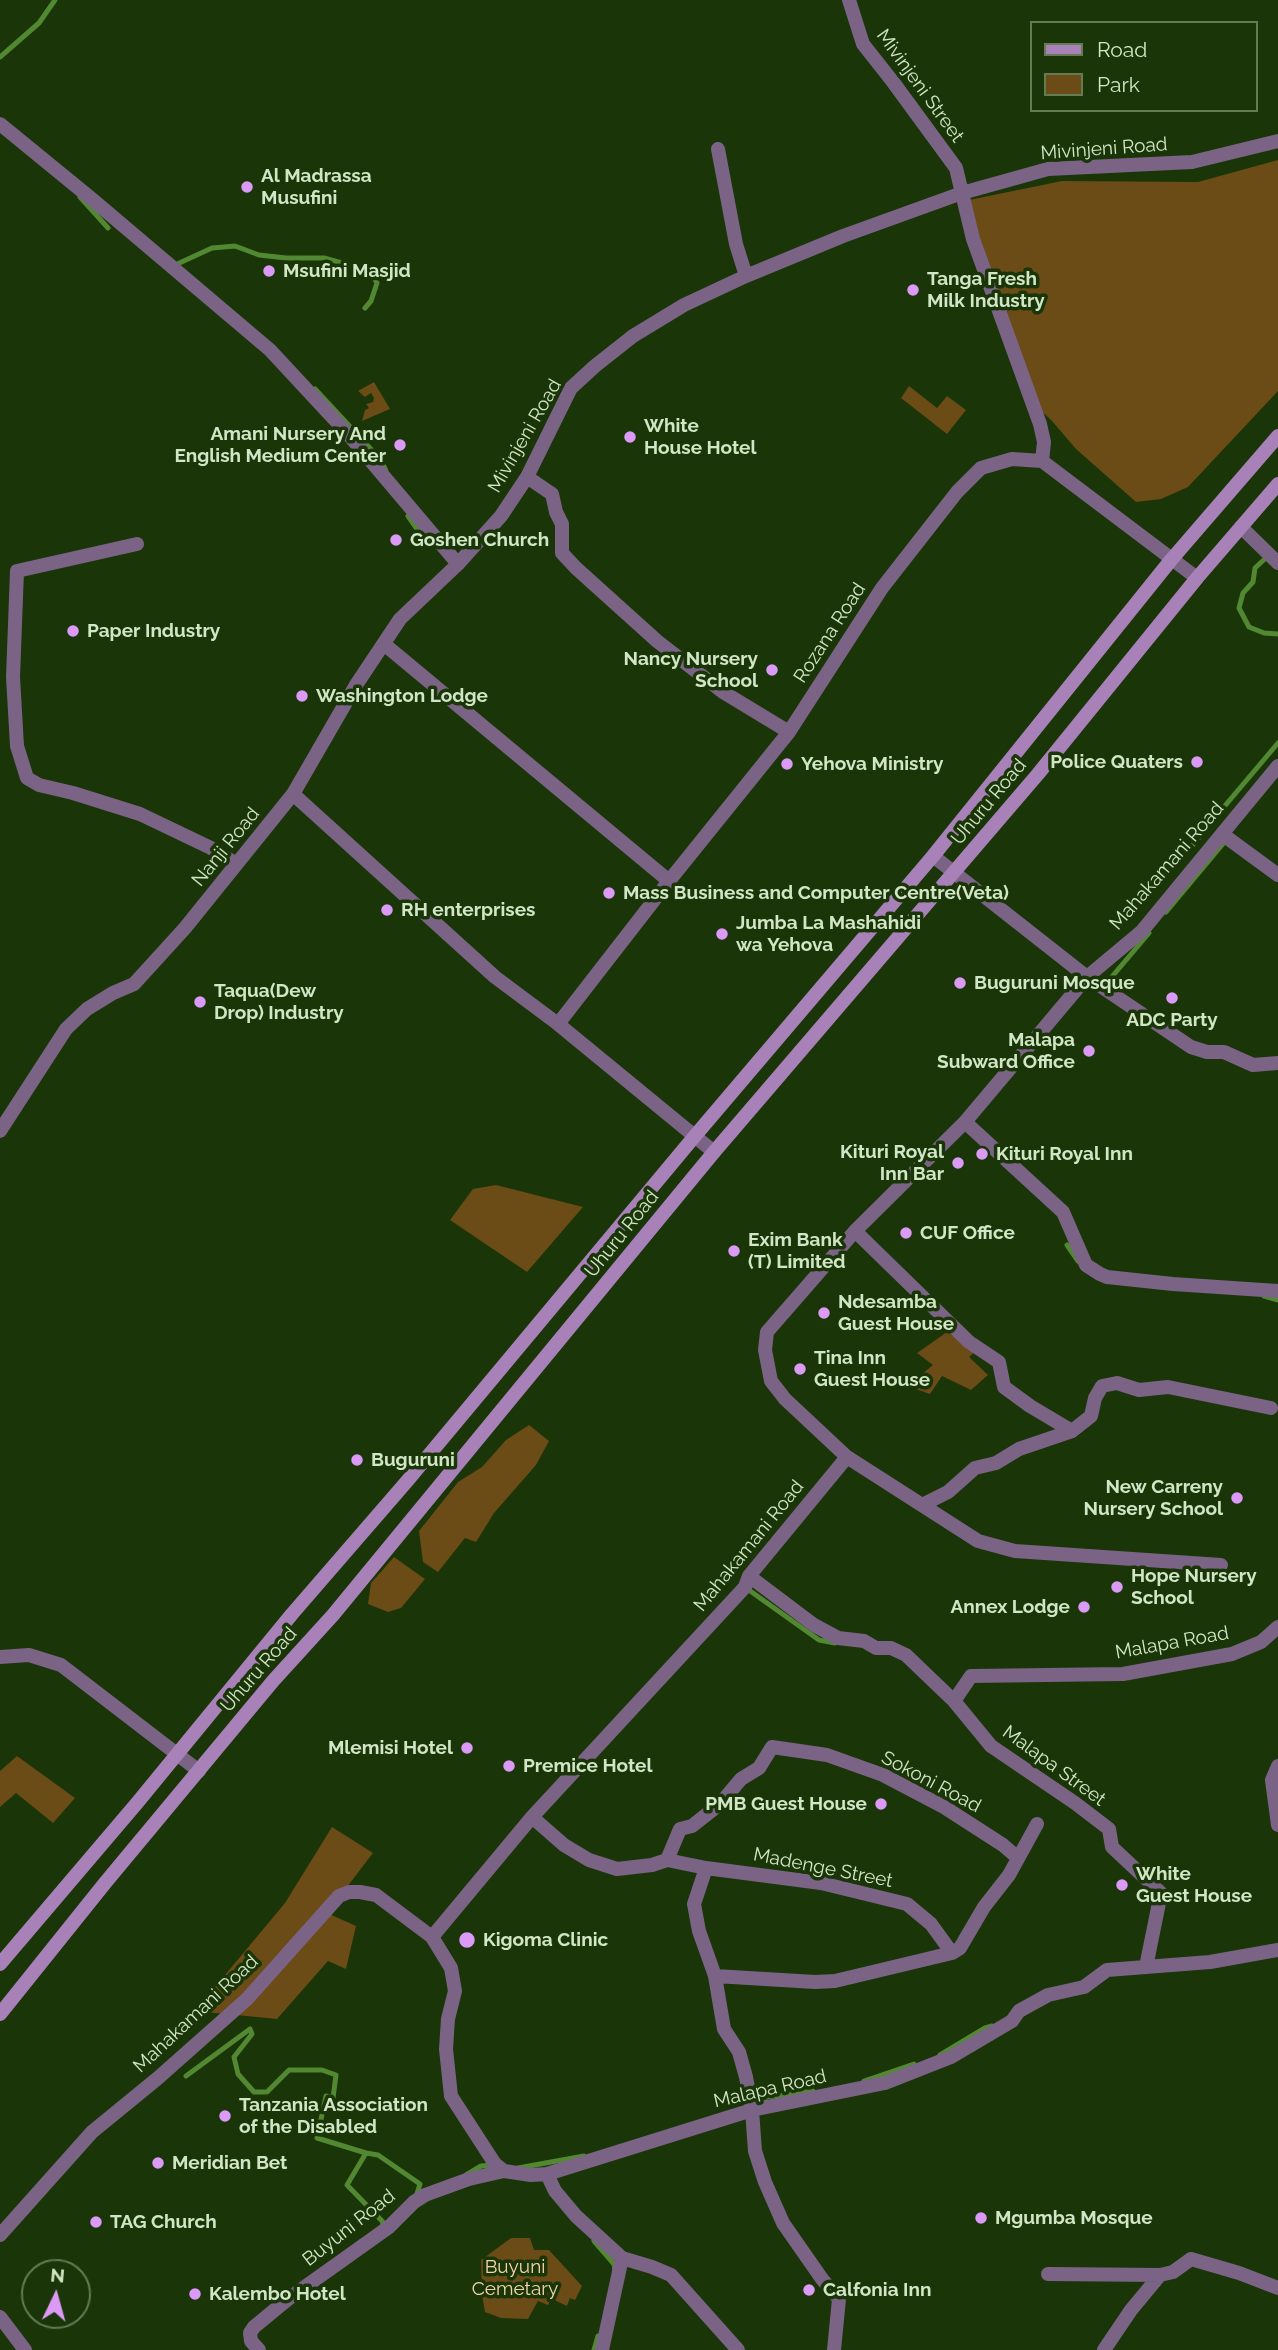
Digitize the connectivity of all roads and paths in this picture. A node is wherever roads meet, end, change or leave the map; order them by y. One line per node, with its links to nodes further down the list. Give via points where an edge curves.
1 (849, 0): 5 (street, Mivinjeni Street, via 863,44 956,168)
2 (0, 124): 15 (street, via 270,350)
3 (1278, 141): 5 (street, Mivinjeni Road, via 1192,162 1048,169)
4 (718, 149): 6 (street)
5 (962, 192): 6 (street, Mivinjeni Road); 8 (street, Mivinjeni Street, via 973,239 1040,424)
6 (746, 276): 9 (street, Mivinjeni Road, via 633,336 571,388)
7 (1278, 436): 13 (main road, Uhuru Road)
8 (1042, 461): 13 (street); 18 (street, Rozana Road, via 1012,459 981,468 957,492 882,588)
9 (527, 477): 15 (street, Mivinjeni Road, via 501,516); 18 (street, via 552,494 562,524 562,553 576,568 657,641)
10 (1278, 484): 11 (main road, Uhuru Road)
11 (1241, 527): 14 (street); 16 (main road, Uhuru Road)
12 (137, 544): 23 (street, via 17,571 16,746 27,778 39,785 140,814)
13 (1171, 560): 16 (street); 22 (main road, Uhuru Road)
14 (1278, 563)
15 (458, 564): 17 (street, Nanji Road, via 400,619)
16 (1197, 578): 24 (main road, Uhuru Road)
17 (384, 644): 20 (street, Nanji Road); 26 (street)
18 (789, 733): 26 (street, Rozana Road)
19 (1278, 766): 21 (street, Mahakamani Road)
20 (293, 794): 23 (street, Nanji Road); 28 (street, via 495,977)
21 (1222, 834): 25 (street); 27 (street, Mahakamani Road, via 1142,931)
22 (933, 856): 24 (street); 32 (main road, Uhuru Road)
23 (236, 864): 31 (street, Nanji Road, via 134,984 87,1009 66,1029)
24 (954, 873): 27 (street); 33 (main road, Uhuru Road)
25 (1278, 875)
26 (669, 881): 28 (street, Rozana Road)
27 (1087, 977): 29 (street, via 1191,1047 1224,1052 1253,1065); 30 (street, Mahakamani Road)
28 (558, 1024): 32 (street)
29 (1278, 1063)
30 (965, 1122): 34 (street, Mahakamani Road); 35 (street, via 1063,1212 1086,1265 1100,1274)
31 (0, 1131)
32 (694, 1137): 33 (street); 45 (main road, Uhuru Road)
33 (714, 1152): 47 (main road, Uhuru Road)
34 (855, 1231): 37 (street, via 969,1342 999,1362 1004,1387); 38 (street, Mahakamani Road, via 767,1332 765,1350 771,1381)
35 (1278, 1291)
36 (1271, 1408): 37 (street, via 1168,1387 1139,1390 1116,1383 1102,1386 1091,1416)
37 (1072, 1431): 39 (street, via 975,1468 948,1492)
38 (847, 1457): 39 (street); 41 (street, Mahakamani Road)
39 (922, 1505): 40 (street, via 978,1541 1015,1551)
40 (1222, 1566)
41 (748, 1576): 44 (street, Malapa Street, via 838,1638 906,1655); 48 (street, Mahakamani Road, via 745,1587)
42 (1278, 1627): 44 (street, Malapa Road, via 1261,1642 1232,1654 1123,1674 971,1676)
43 (0, 1657): 45 (street, via 29,1655 61,1665)
44 (954, 1701): 58 (street, Malapa Street, via 991,1746 1109,1829 1112,1847 1161,1893)
45 (177, 1754): 47 (street); 57 (main road, Uhuru Road)
46 (1278, 1766): 50 (street, via 1272,1780)
47 (200, 1771): 60 (main road, Uhuru Road)
48 (532, 1817): 52 (street, Madenge Street, via 564,1845 617,1869); 54 (street, Mahakamani Road)
49 (1037, 1824): 51 (street)
50 (1278, 1825)
51 (1018, 1858): 52 (street, Sokoni Road, via 944,1807 883,1775 827,1755 772,1747 759,1768 741,1779 720,1804 692,1826 680,1829); 56 (street, via 960,1948)
52 (667, 1860): 53 (street, Madenge Street)
53 (706, 1868): 56 (street, Madenge Street, via 821,1883 907,1904 931,1924); 59 (street, via 694,1904)
54 (432, 1937): 62 (street, via 451,1968 455,1992 446,2049 451,2096); 64 (street, Mahakamani Road, via 376,1895 349,1892 339,1896 247,1998 92,2132)
55 (1278, 1950): 58 (street, Malapa Road)
56 (952, 1953): 59 (street, via 835,1981)
57 (0, 1964)
58 (1146, 1967): 61 (street, Malapa Road, via 1107,1970 1084,1987 1048,1995 951,2057 885,2084)
59 (715, 1976): 61 (street, via 724,2029 739,2052)
60 (0, 2014)
61 (752, 2110): 63 (street, Malapa Road); 74 (street, via 755,2151 783,2223 839,2299)
62 (504, 2171): 63 (street, Malapa Road); 71 (street, Buyuni Road, via 425,2194 414,2202 389,2227 254,2327 251,2341)
63 (547, 2174): 65 (street, via 576,2216)
64 (0, 2235)
65 (622, 2258): 72 (street); 73 (street, via 671,2275)
66 (1048, 2274): 67 (street)
67 (1160, 2276): 68 (street, via 1191,2259); 75 (street)
68 (1278, 2288)
69 (0, 2317): 70 (street)
70 (25, 2350)
71 (259, 2350)
72 (602, 2350)
73 (738, 2350)
74 (834, 2350)
75 (1104, 2350)

